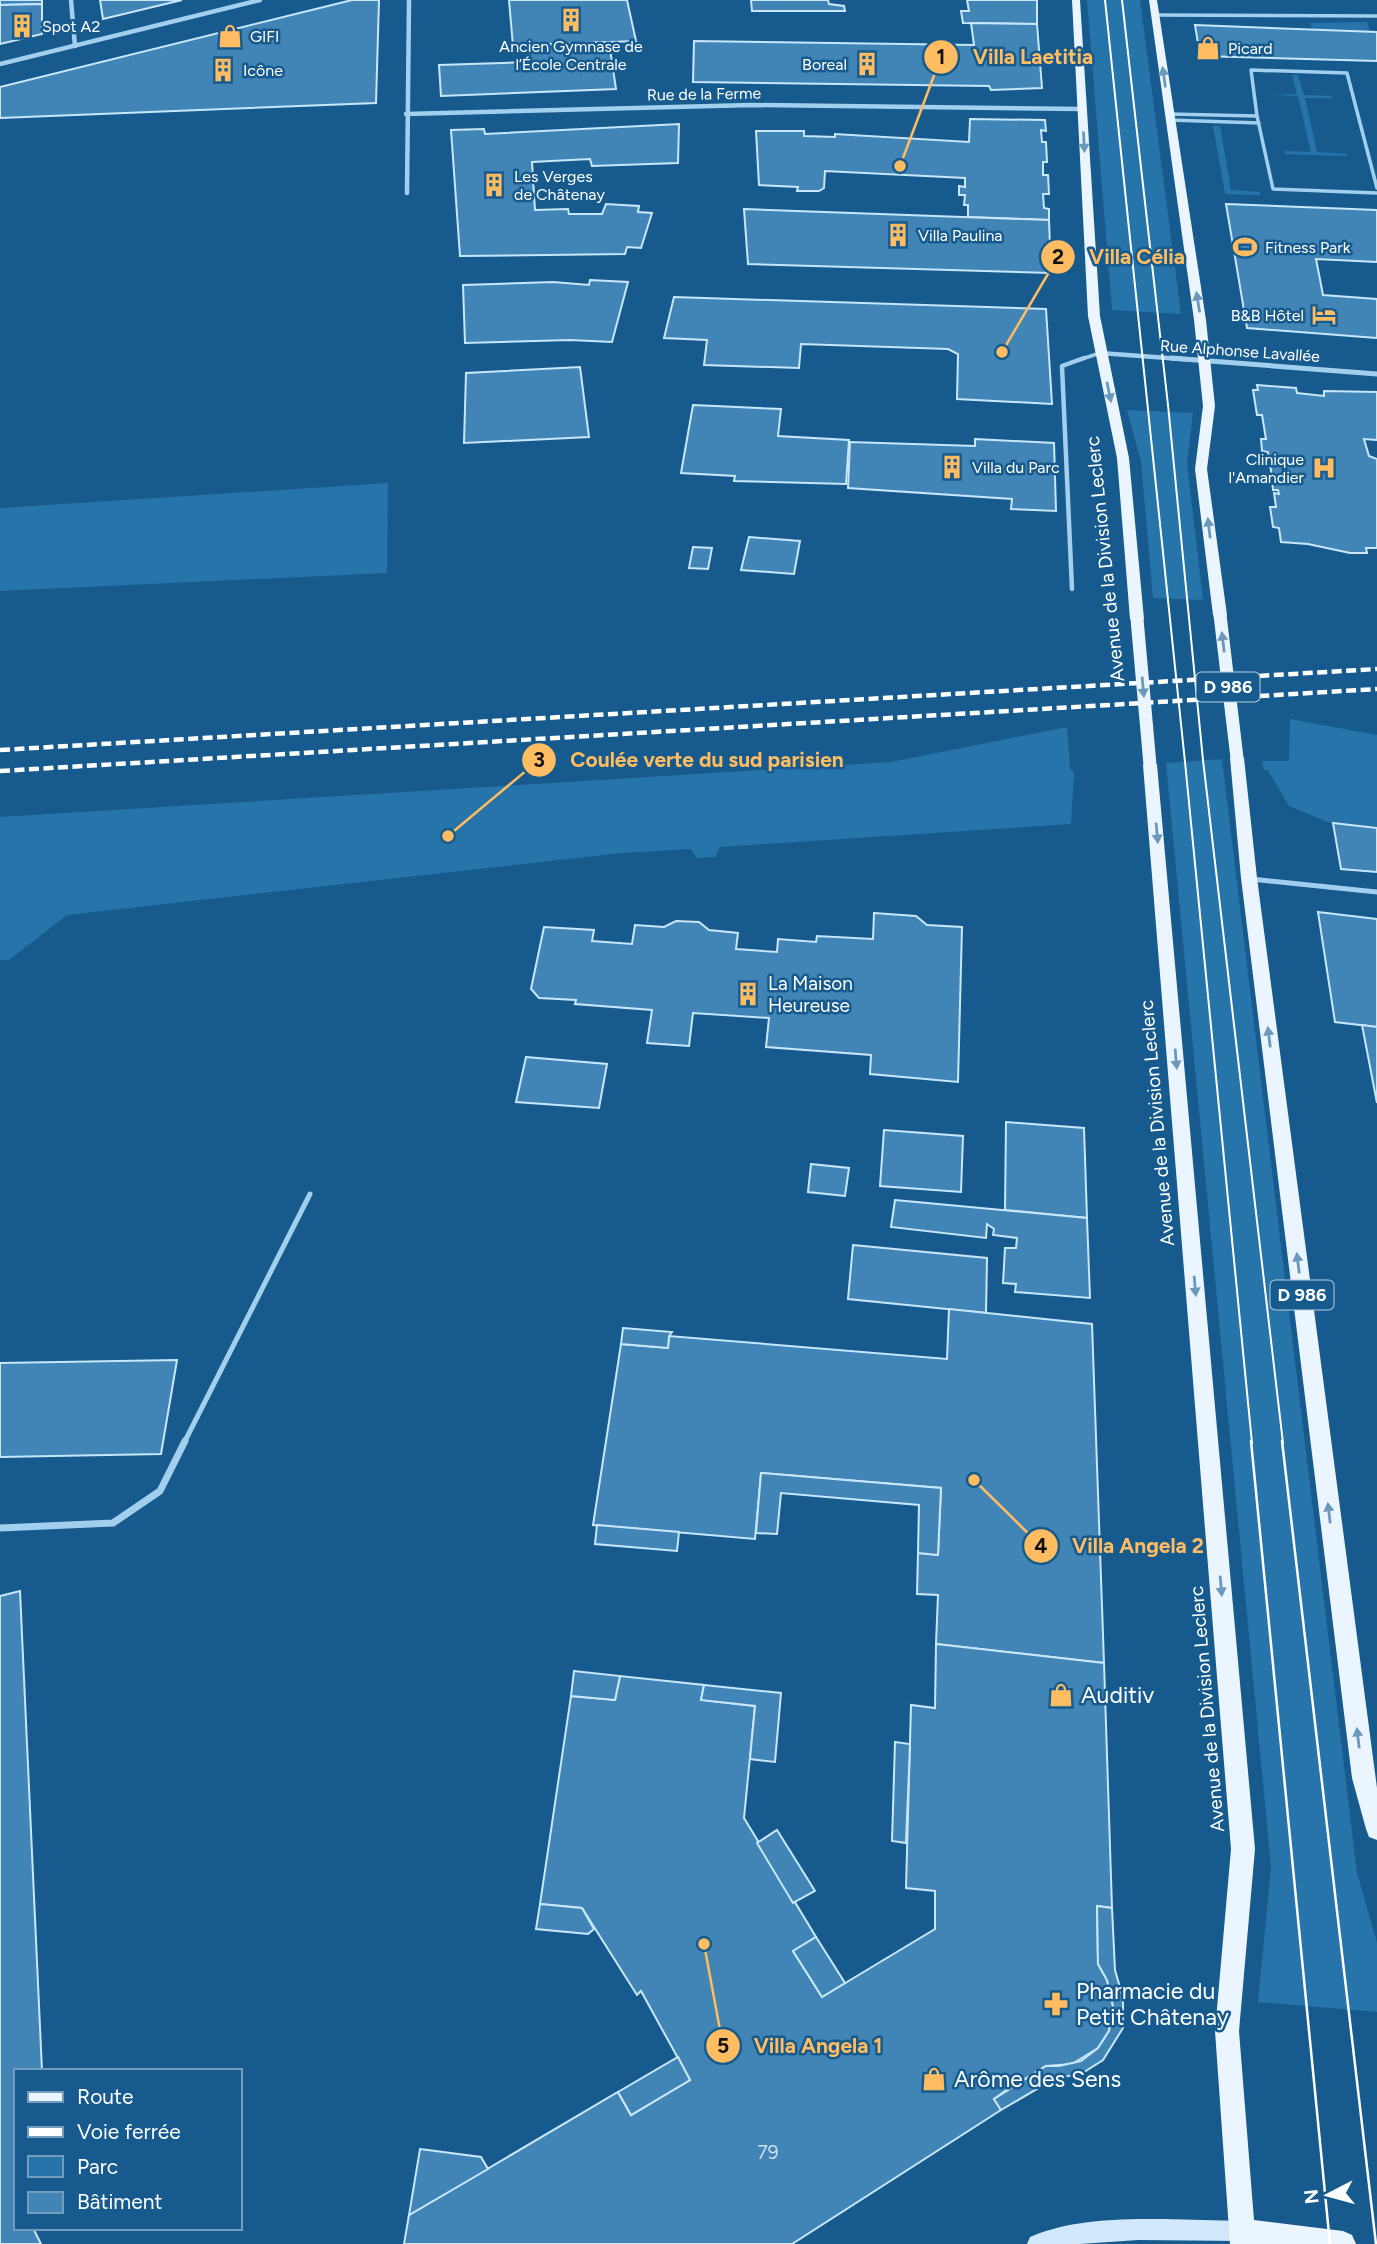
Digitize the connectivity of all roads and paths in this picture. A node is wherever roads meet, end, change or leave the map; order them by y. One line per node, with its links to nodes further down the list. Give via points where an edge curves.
1 (71, 0): 8 (street)
2 (260, 0): 8 (street)
3 (409, 0): 11 (street)
4 (1076, 0): 10 (main road, Avenue de la Division Leclerc)
5 (1153, 0): 6 (main road, D 986)
6 (1155, 15): 7 (lane); 13 (main road, D 986, one-way to 6)
7 (1377, 16)
8 (75, 46): 9 (street)
9 (0, 64)
10 (1082, 109): 11 (street, Rue de la Ferme, via 752,105); 17 (main road, Avenue de la Division Leclerc, one-way to 17)
11 (406, 114): 16 (street)
12 (1257, 116): 13 (lane); 14 (lane); 15 (lane, via 1251,70 1347,73)
13 (1170, 117): 14 (lane); 18 (main road, D 986, one-way to 13)
14 (1259, 123): 15 (lane, via 1273,189)
15 (1377, 191)
16 (407, 193)
17 (1100, 353): 18 (street, Rue Alphonse Lavallée); 20 (lane, via 1062,366); 27 (main road, Avenue de la Division Leclerc, one-way to 27, bridge, via 1123,458 1243,1849 1227,2031)
18 (1205, 361): 19 (street, Rue Alphonse Lavallée); 21 (main road, D 986, one-way to 18, bridge, via 1201,469 1209,406)
19 (1377, 374)
20 (1072, 589)
21 (1249, 878): 22 (lane); 25 (main road, D 986, one-way to 21)
22 (1377, 892)
23 (310, 1194): 24 (lane, via 160,1491 113,1523)
24 (0, 1528)
25 (1370, 1777): 26 (main road, D 986)
26 (1377, 1829)
27 (1242, 2238): 28 (street, via 1121,2231 1062,2235); 29 (main road)
28 (1037, 2244)
29 (1343, 2244)

